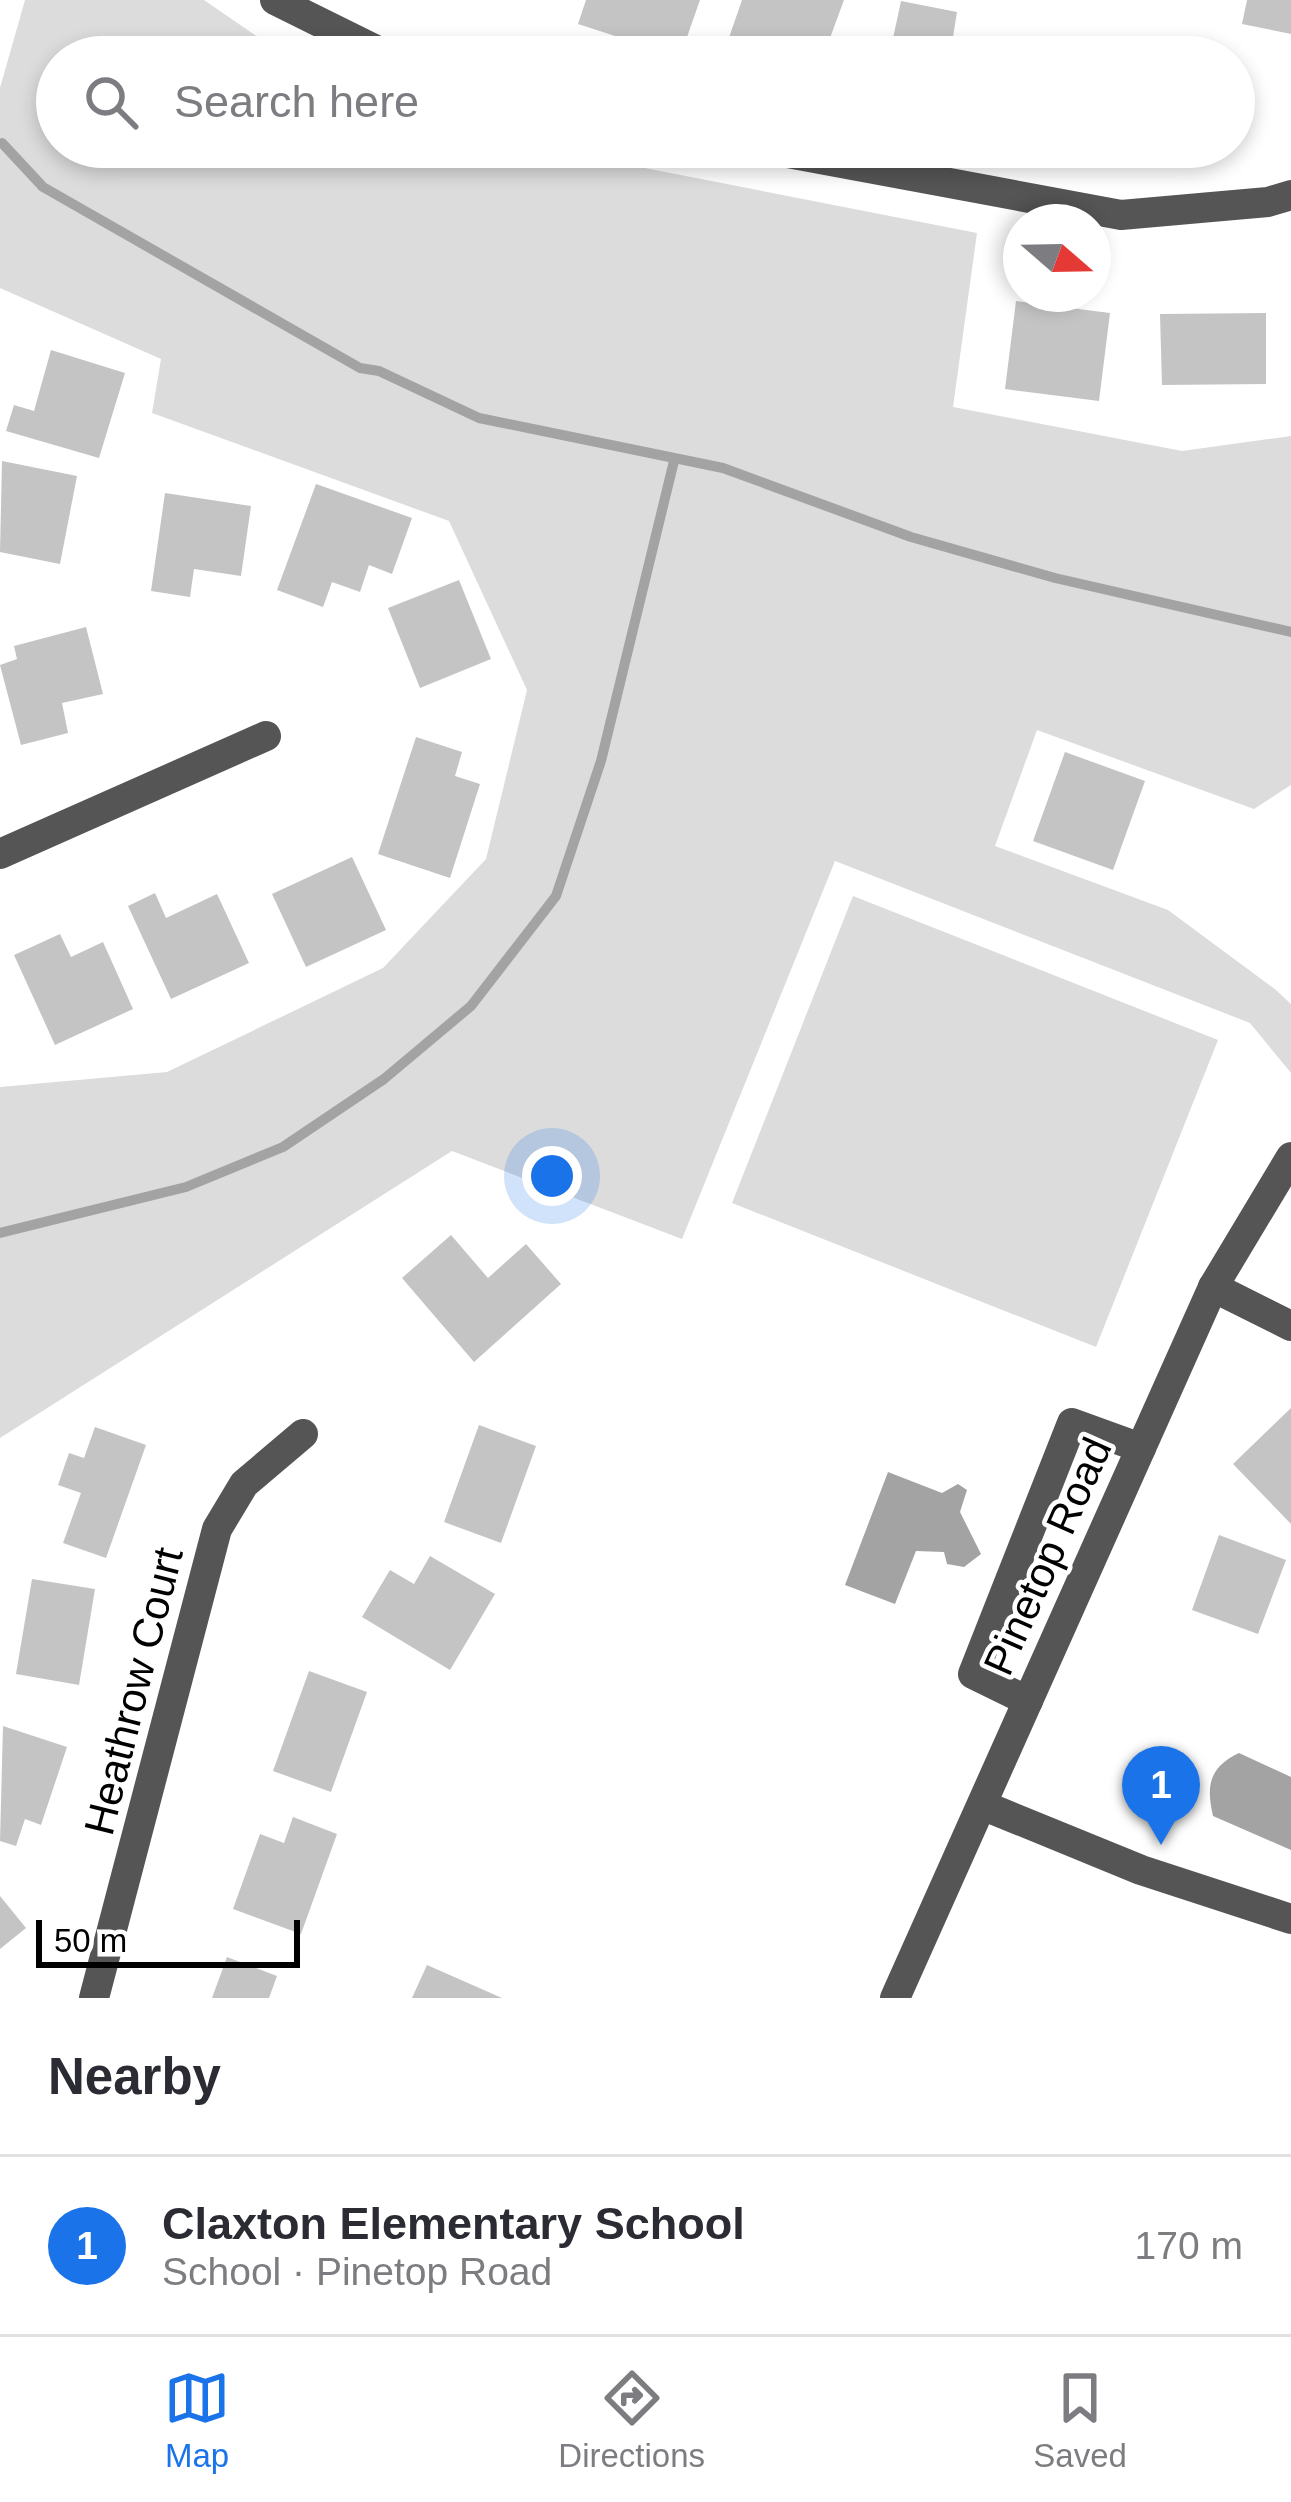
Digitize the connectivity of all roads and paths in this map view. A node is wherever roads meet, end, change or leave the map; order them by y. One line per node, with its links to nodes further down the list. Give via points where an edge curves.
1 (275, 0): 2 (street)
2 (348, 36)
3 (869, 168): 4 (street, via 1121,215)
4 (1291, 194)
5 (266, 736): 6 (street)
6 (0, 854)
7 (1291, 1157): 8 (street, Pinetop Road)
8 (1213, 1287): 9 (street); 11 (street, Pinetop Road)
9 (1291, 1326)
10 (303, 1434): 15 (street, Heathrow Court, via 244,1484 217,1529)
11 (1141, 1448): 12 (street, Pinetop Road); 12 (street, via 1072,1423 973,1674)
12 (1028, 1701): 13 (street, Pinetop Road)
13 (982, 1805): 14 (street, via 1142,1870); 16 (street, Pinetop Road)
14 (1291, 1918)
15 (94, 1998)
16 (896, 1998)

